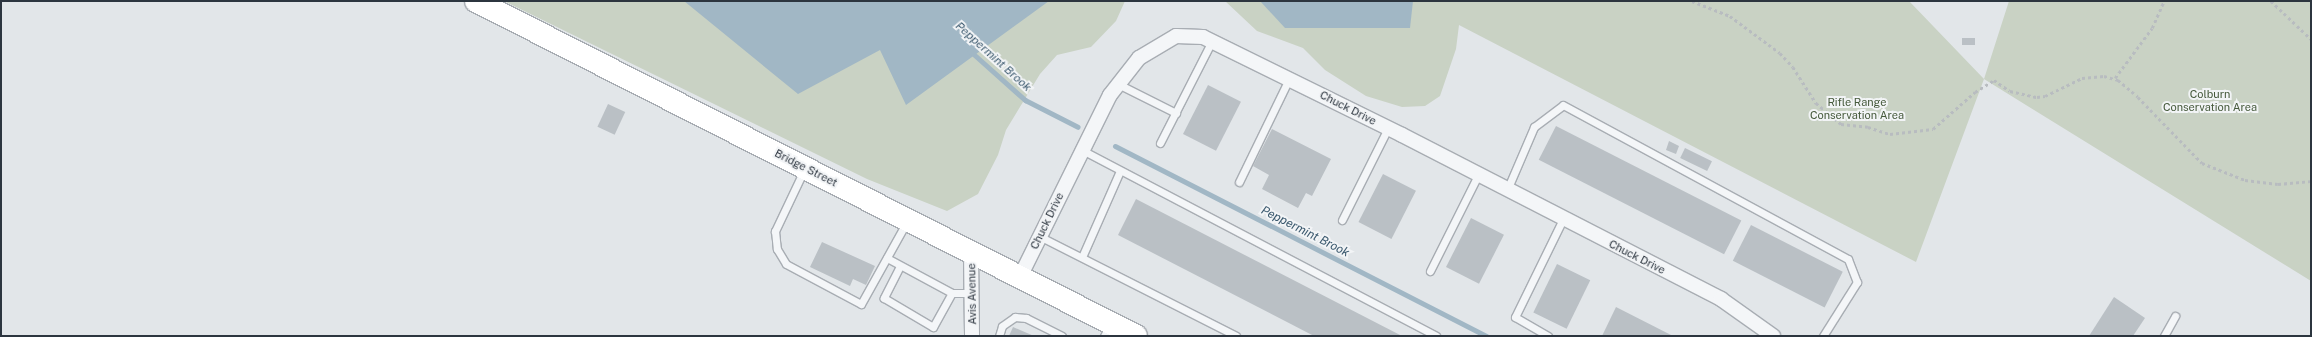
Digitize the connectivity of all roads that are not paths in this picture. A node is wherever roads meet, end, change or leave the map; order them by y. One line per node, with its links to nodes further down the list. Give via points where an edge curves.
1 (476, 1): 9 (main road, Bridge Street)
2 (1212, 42): 3 (street, Chuck Drive); 4 (street, Chuck Drive, via 1204,37 1176,36 1139,58); 5 (lane)
3 (1289, 79): 6 (street, Chuck Drive); 12 (lane)
4 (1118, 84): 5 (lane); 8 (street, Chuck Drive)
5 (1176, 113): 7 (lane)
6 (1388, 128): 11 (street, Chuck Drive); 16 (lane)
7 (1160, 143)
8 (1082, 150): 10 (lane); 17 (street, Chuck Drive)
9 (805, 168): 15 (main road, Bridge Street); 20 (lane, via 775,231 777,249 786,264 862,304)
10 (1120, 172): 19 (lane); 33 (lane)
11 (1478, 175): 13 (street, Chuck Drive); 22 (lane)
12 (1239, 182)
13 (1507, 190): 14 (street, Chuck Drive); 36 (lane, via 1534,127 1563,105 1848,259 1857,282)
14 (1563, 219): 34 (lane, via 1515,317); 35 (street, Chuck Drive, via 1721,299)
15 (908, 220): 18 (main road, Bridge Street); 20 (lane)
16 (1342, 220)
17 (1039, 236): 19 (lane); 23 (street, Chuck Drive)
18 (971, 252): 23 (main road, Bridge Street); 25 (street, Avis Avenue)
19 (1082, 257): 32 (lane)
20 (887, 258): 21 (lane)
21 (900, 266): 24 (lane); 24 (lane, via 884,298 933,327)
22 (1430, 271)
23 (1020, 277): 27 (main road, Bridge Street)
24 (952, 293): 25 (lane)
25 (971, 293): 28 (street, Avis Avenue)
26 (2175, 316): 37 (lane)
27 (1107, 330): 31 (main road, Bridge Street)
28 (972, 336)
29 (999, 336): 30 (lane, via 1002,326 1015,317 1026,318)
30 (1062, 336)
31 (1136, 336)
32 (1236, 336)
33 (1436, 336)
34 (1548, 336)
35 (1773, 336)
36 (1823, 336)
37 (2164, 336)

